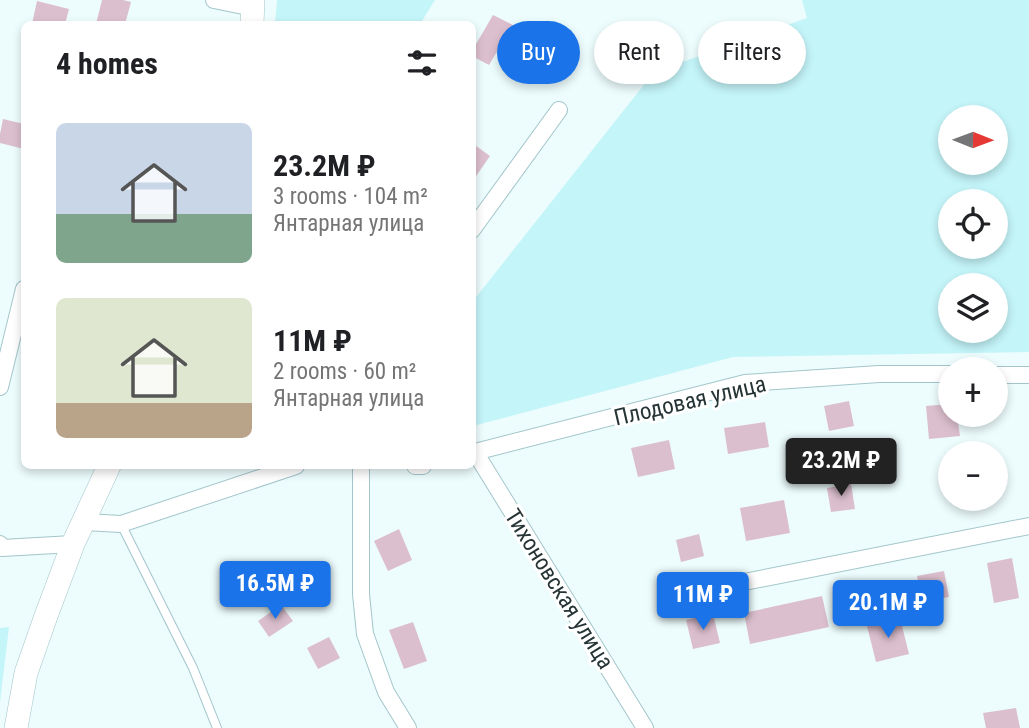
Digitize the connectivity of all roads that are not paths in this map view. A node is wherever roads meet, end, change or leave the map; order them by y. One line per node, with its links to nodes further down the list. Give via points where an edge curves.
1 (214, 0): 2 (street)
2 (253, 11)
3 (559, 110): 4 (street)
4 (476, 224)
5 (21, 301): 9 (street)
6 (938, 374): 10 (street, Плодовая улица, via 745,383)
7 (1008, 375): 8 (street)
8 (1029, 375)
9 (0, 387)
10 (476, 452)
11 (476, 456): 24 (street, Тихоновская улица)
12 (107, 469): 15 (main road)
13 (287, 469): 16 (street)
14 (361, 469): 23 (street, via 365,634 386,692)
15 (84, 522): 16 (street); 19 (main road)
16 (121, 524): 22 (lane, via 193,668)
17 (1029, 526): 20 (street)
18 (0, 544): 19 (street, via 2,548)
19 (73, 544): 21 (main road, via 26,673)
20 (673, 596)
21 (16, 728)
22 (217, 728)
23 (408, 728)
24 (645, 728)

